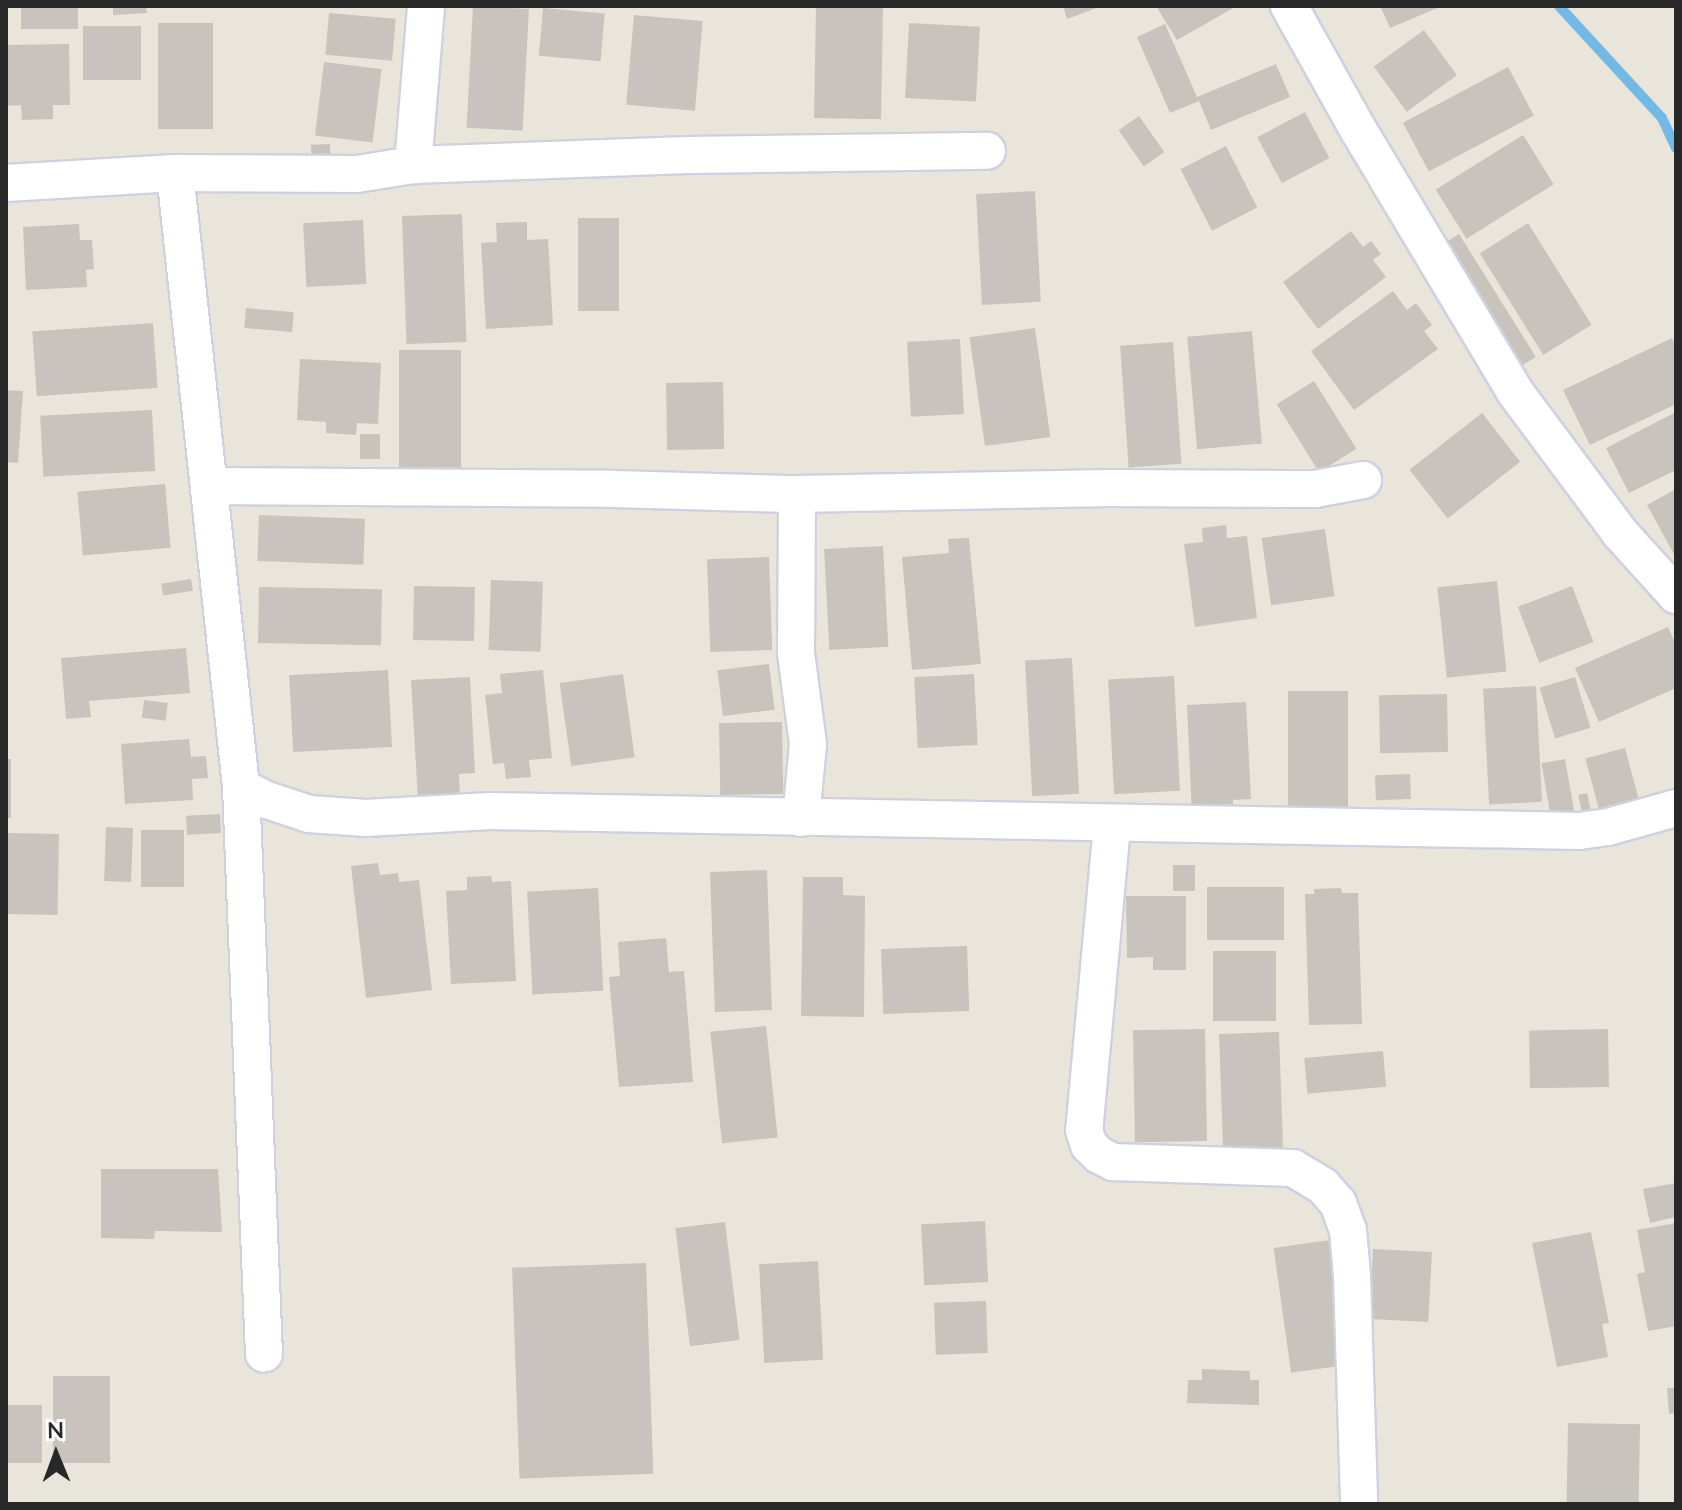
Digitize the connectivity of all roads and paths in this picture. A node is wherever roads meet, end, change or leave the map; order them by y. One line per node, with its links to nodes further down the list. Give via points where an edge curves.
1 (426, 6): 4 (street)
2 (1289, 6): 10 (street, via 1515,392 1620,533)
3 (987, 151): 4 (street)
4 (413, 165): 5 (street, via 357,174)
5 (175, 173): 6 (street); 8 (street)
6 (6, 183)
7 (1363, 480): 9 (street, via 1315,489)
8 (209, 486): 9 (street); 11 (street)
9 (797, 494): 13 (street, via 796,653 808,744)
10 (1676, 595)
11 (241, 787): 13 (street, via 309,814 336,817 490,811); 15 (street)
12 (1676, 808): 14 (street, via 1579,831)
13 (801, 818): 14 (street)
14 (1112, 825): 16 (street, via 1084,1130 1089,1145 1113,1162 1293,1168 1323,1186 1338,1203 1348,1230 1352,1276)
15 (264, 1354)
16 (1359, 1504)

